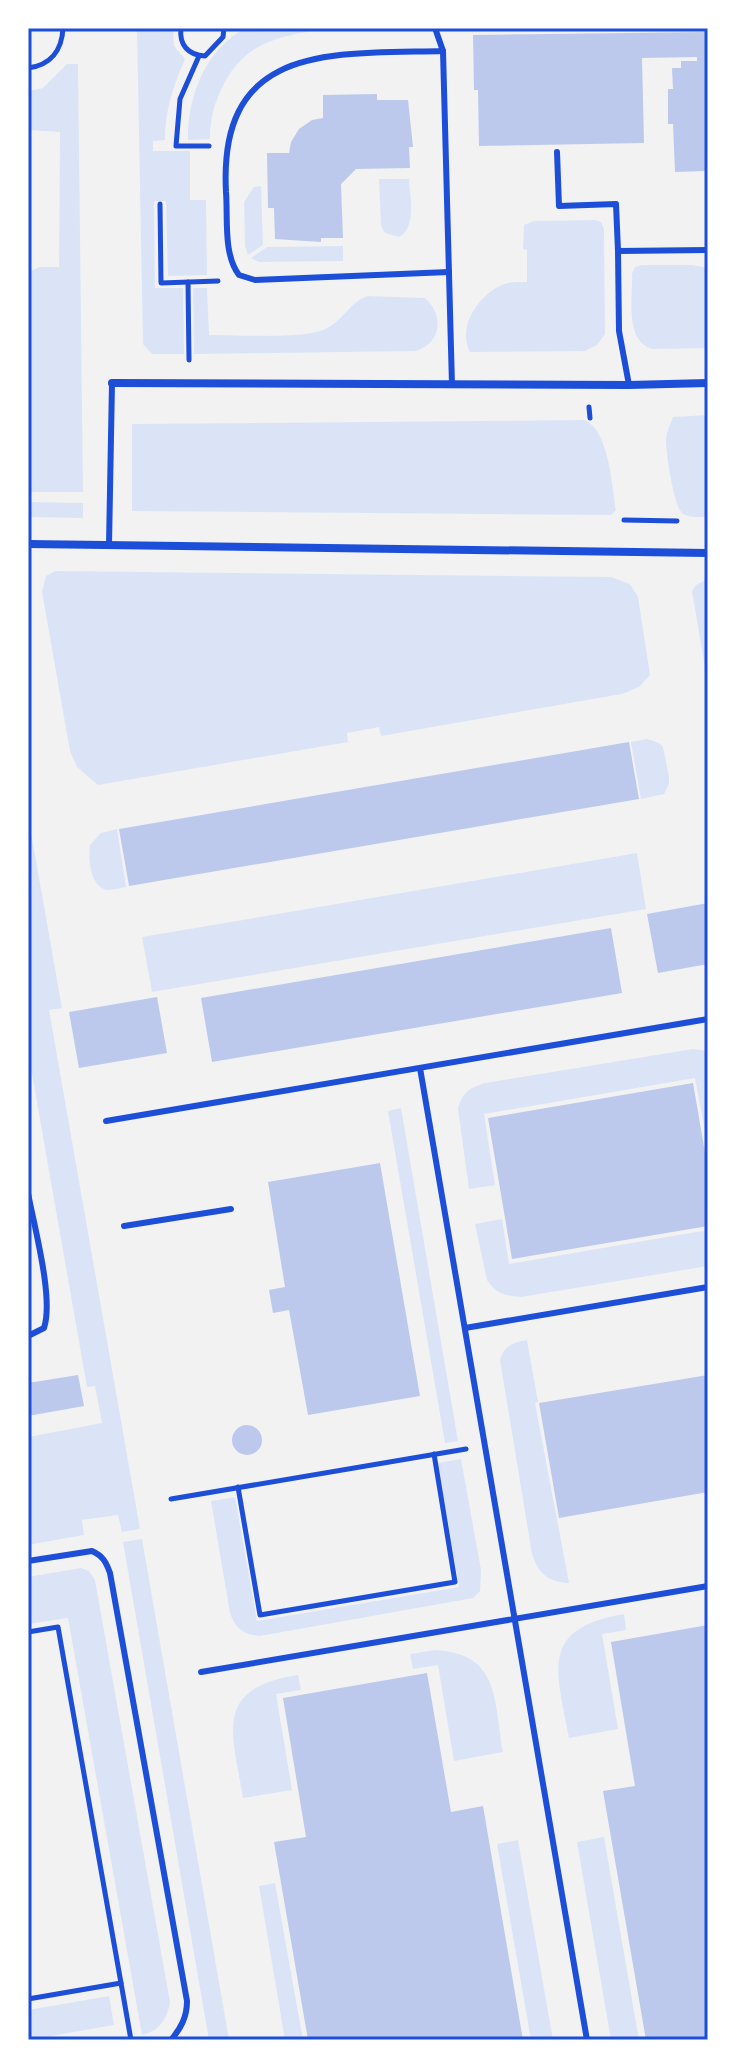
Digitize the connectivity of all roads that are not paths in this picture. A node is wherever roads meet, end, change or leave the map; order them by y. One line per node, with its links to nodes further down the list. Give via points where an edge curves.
1 (435, 28): 2 (lane)
2 (443, 51): 6 (lane); 6 (lane, via 339,54 273,74 257,84 240,107 225,160 230,257 239,275 255,280)
3 (557, 152): 5 (lane, via 559,206 616,204)
4 (708, 250): 5 (lane)
5 (618, 251): 10 (lane, via 619,331)
6 (449, 272): 9 (lane)
7 (112, 383): 9 (street); 12 (lane)
8 (708, 383): 10 (street)
9 (452, 385): 10 (street)
10 (629, 385)
11 (28, 544): 12 (street)
12 (109, 545): 13 (street)
13 (708, 553)
14 (708, 1019): 15 (lane)
15 (420, 1068): 16 (lane); 21 (lane)
16 (106, 1121)
17 (28, 1193): 22 (lane, via 48,1318 44,1328)
18 (231, 1209): 19 (lane)
19 (124, 1226)
20 (708, 1287): 21 (lane)
21 (465, 1328): 25 (lane)
22 (28, 1336)
23 (28, 1561): 27 (lane, via 92,1551 107,1563 110,1573 187,2001 182,2025)
24 (708, 1586): 25 (lane)
25 (515, 1619): 26 (lane); 28 (lane)
26 (201, 1672)
27 (171, 2040)
28 (587, 2040)

